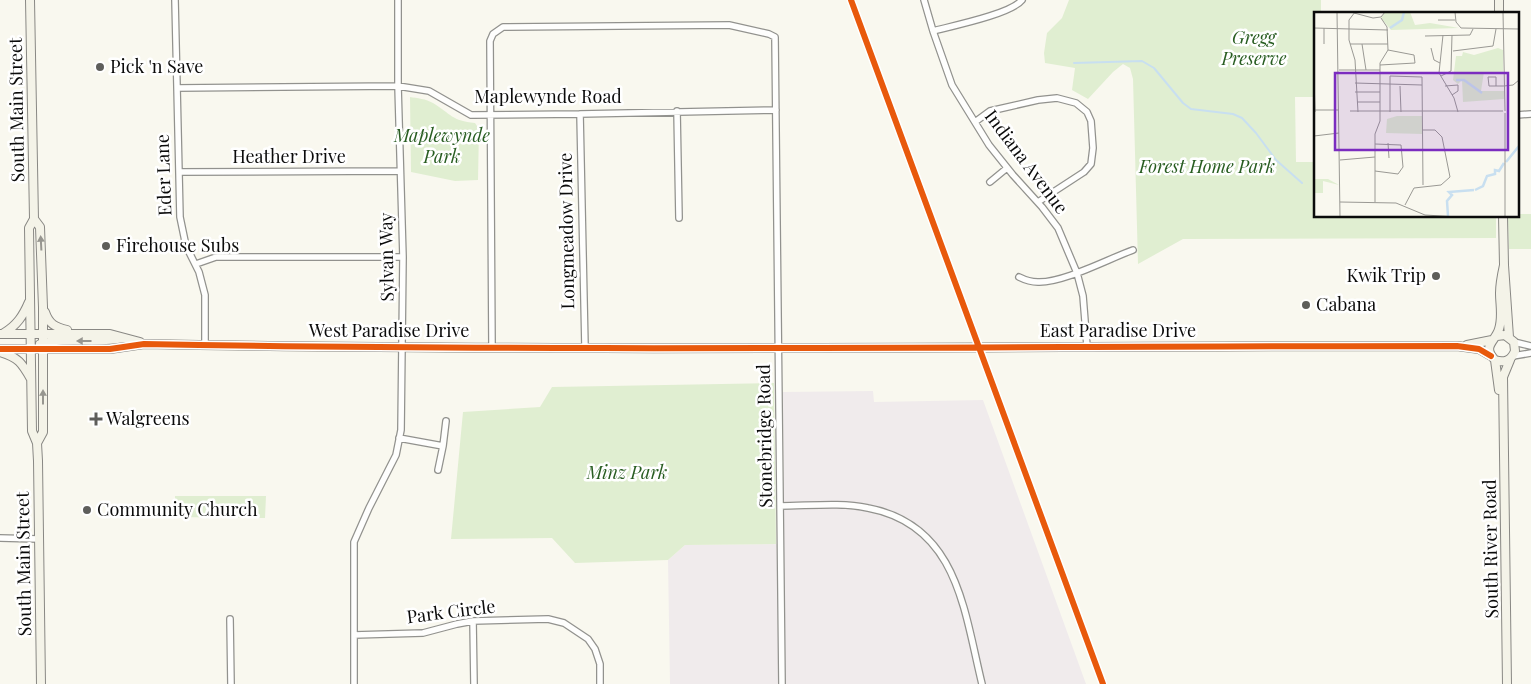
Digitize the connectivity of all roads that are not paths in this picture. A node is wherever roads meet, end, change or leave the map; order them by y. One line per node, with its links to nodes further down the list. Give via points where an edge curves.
1 (30, 0): 23 (street, South Main Street)
2 (175, 0): 8 (street, Eder Lane)
3 (398, 0): 7 (street, Sylvan Way)
4 (924, 0): 6 (street, Indiana Avenue)
5 (1022, 0): 6 (street, via 1003,12)
6 (933, 31): 15 (street, Indiana Avenue, via 952,85)
7 (398, 86): 8 (street, Maplewynde Road); 11 (street, Maplewynde Road, via 429,91 471,115); 17 (street, Sylvan Way)
8 (177, 88): 18 (street, Eder Lane)
9 (776, 110): 10 (street, Maplewynde Road); 11 (street, Stonebridge Road, via 776,37 769,34 729,25 503,27 493,34 490,41); 49 (street, Stonebridge Road)
10 (677, 111): 12 (street, Maplewynde Road); 21 (street)
11 (490, 114): 12 (street, Maplewynde Road); 46 (street)
12 (580, 114): 47 (street, Longmeadow Drive)
13 (1531, 114): 14 (street)
14 (1518, 115)
15 (975, 122): 16 (street, Indiana Avenue); 20 (street, via 990,111 1057,98 1076,103 1087,112 1091,121 1091,164)
16 (1007, 168): 19 (street); 20 (street, Indiana Avenue)
17 (400, 171): 18 (street, Heather Drive); 25 (street, Sylvan Way)
18 (178, 172): 26 (street, Eder Lane, via 182,228 186,246)
19 (990, 182)
20 (1038, 202): 28 (street, Indiana Avenue, via 1058,228)
21 (679, 218)
22 (1503, 218): 27 (street)
23 (34, 219): 30 (street, South Main Street, via 29,228); 31 (street, South Main Street, one-way to 23, via 40,227)
24 (1133, 250): 28 (street)
25 (403, 257): 26 (street, via 216,257); 42 (street, Sylvan Way)
26 (196, 264): 40 (street, Eder Lane, via 205,295)
27 (1504, 265): 37 (street, via 1500,291 1501,323); 38 (street)
28 (1077, 273): 29 (street, via 1049,282); 43 (street, Indiana Avenue, via 1083,296)
29 (1019, 277)
30 (31, 298): 32 (street, South Main Street); 35 (street, via 18,323)
31 (43, 307): 33 (street, South Main Street); 34 (street, via 51,324)
32 (32, 333): 33 (street, West Paradise Drive); 35 (street, West Paradise Drive); 48 (street, South Main Street)
33 (43, 333): 34 (street, West Paradise Drive); 41 (street, South Main Street)
34 (79, 333): 36 (street, West Paradise Drive)
35 (2, 334)
36 (124, 338): 39 (street, West Paradise Drive); 41 (street, one-way to 41, via 51,341)
37 (1494, 338): 38 (street, via 1501,335); 44 (street, East Paradise Drive); 52 (street, via 1489,345)
38 (1512, 339): 45 (street); 53 (street, via 1515,352)
39 (144, 344): 40 (street, West Paradise Drive); 41 (street, West Paradise Drive, via 110,348)
40 (205, 345): 42 (street, West Paradise Drive)
41 (43, 346): 48 (street, West Paradise Drive); 58 (street, South Main Street, one-way to 41, via 44,432)
42 (403, 346): 46 (street, West Paradise Drive); 57 (street, Sylvan Way)
43 (1087, 346): 44 (street, East Paradise Drive); 49 (street, East Paradise Drive)
44 (1457, 346): 52 (street, East Paradise Drive, via 1479,349)
45 (1531, 346)
46 (492, 347): 47 (street, West Paradise Drive)
47 (585, 347): 49 (street, West Paradise Drive)
48 (32, 348): 50 (street, West Paradise Drive); 54 (street, South Main Street)
49 (779, 349): 61 (street, Stonebridge Road)
50 (0, 350): 54 (street, via 19,361)
51 (1531, 352): 53 (street)
52 (1493, 358): 53 (street, via 1500,361); 55 (street, South River Road)
53 (1512, 358): 55 (street, South River Road, via 1503,376)
54 (32, 381): 58 (street, South Main Street, via 32,431)
55 (1504, 414): 74 (street, South River Road)
56 (446, 421): 59 (street)
57 (400, 438): 59 (street); 66 (street, Sylvan Way, via 396,455 354,542)
58 (38, 444): 63 (street, South Main Street)
59 (443, 446): 60 (street)
60 (438, 470)
61 (780, 506): 72 (street, Stonebridge Road); 73 (street, via 868,508 888,513 923,534 949,566)
62 (0, 538): 63 (street)
63 (39, 539): 67 (street, South Main Street)
64 (230, 620): 68 (street)
65 (473, 622): 66 (street, Park Circle, via 423,633); 70 (street); 71 (street, Park Circle, via 548,620 564,623 588,639 595,649 600,664)
66 (354, 635): 69 (street, Sylvan Way)
67 (41, 684)
68 (231, 684)
69 (354, 684)
70 (474, 684)
71 (600, 684)
72 (782, 684)
73 (982, 684)
74 (1507, 684)

